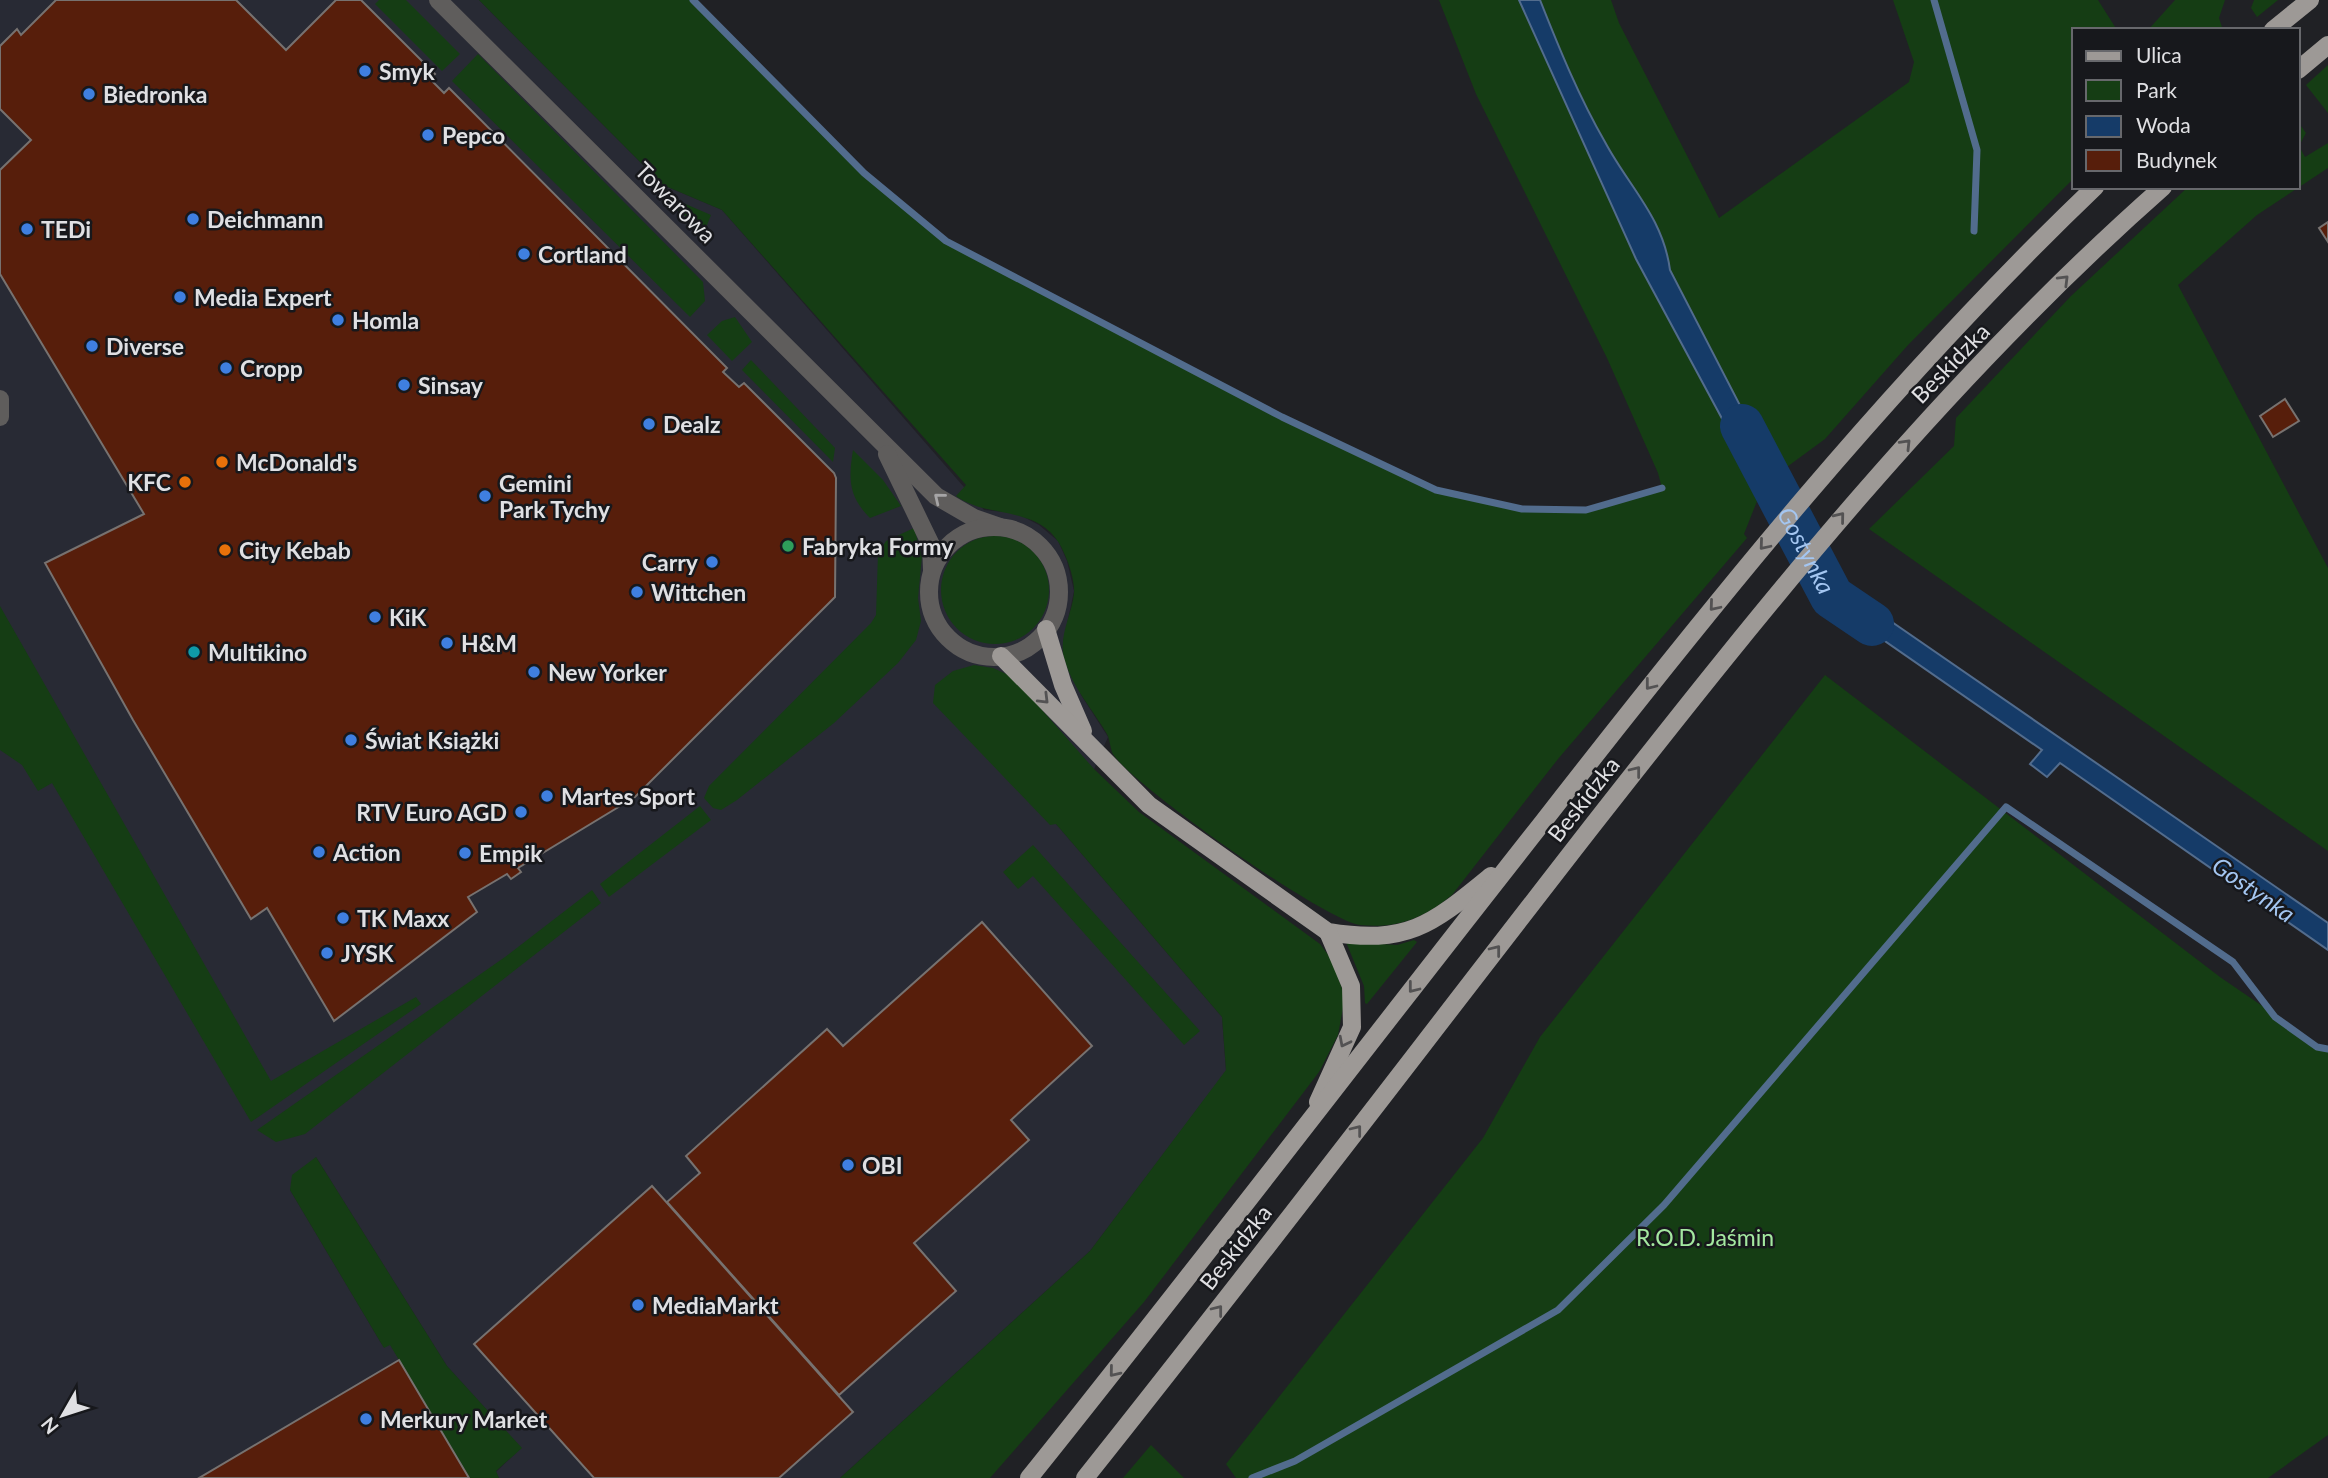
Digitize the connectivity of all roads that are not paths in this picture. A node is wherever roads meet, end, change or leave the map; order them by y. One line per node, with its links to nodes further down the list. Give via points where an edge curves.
1 (438, 0): 10 (street, Towarowa)
2 (2311, 0): 3 (main road)
3 (2276, 28)
4 (2328, 45): 5 (main road)
5 (2300, 68)
6 (2093, 189): 16 (main road, Beskidzka, one-way to 16, via 1950,332 1838,455)
7 (2161, 189): 20 (main road, Beskidzka, one-way to 7, via 1859,494 2060,285)
8 (0, 399): 9 (street)
9 (0, 417)
10 (879, 439): 11 (street, Towarowa, one-way to 10, via 943,502); 12 (street, Towarowa, via 931,545)
11 (1000, 527): 12 (street, via 979,528 959,536 942,551); 13 (street, via 1039,545 1052,562 1059,600)
12 (932, 570): 14 (street, via 931,612 942,631 957,646 976,655)
13 (1046, 629): 14 (street, via 1037,641); 15 (main road)
14 (1001, 656): 15 (main road, one-way to 15)
15 (1087, 741): 17 (main road, via 1164,817)
16 (1515, 857): 17 (main road, via 1451,908 1419,927 1393,936); 18 (main road, Beskidzka, one-way to 18)
17 (1328, 932): 18 (main road, one-way to 18, via 1351,986 1352,1027)
18 (1307, 1126): 19 (main road, Beskidzka, one-way to 19)
19 (1029, 1478)
20 (1086, 1478)

